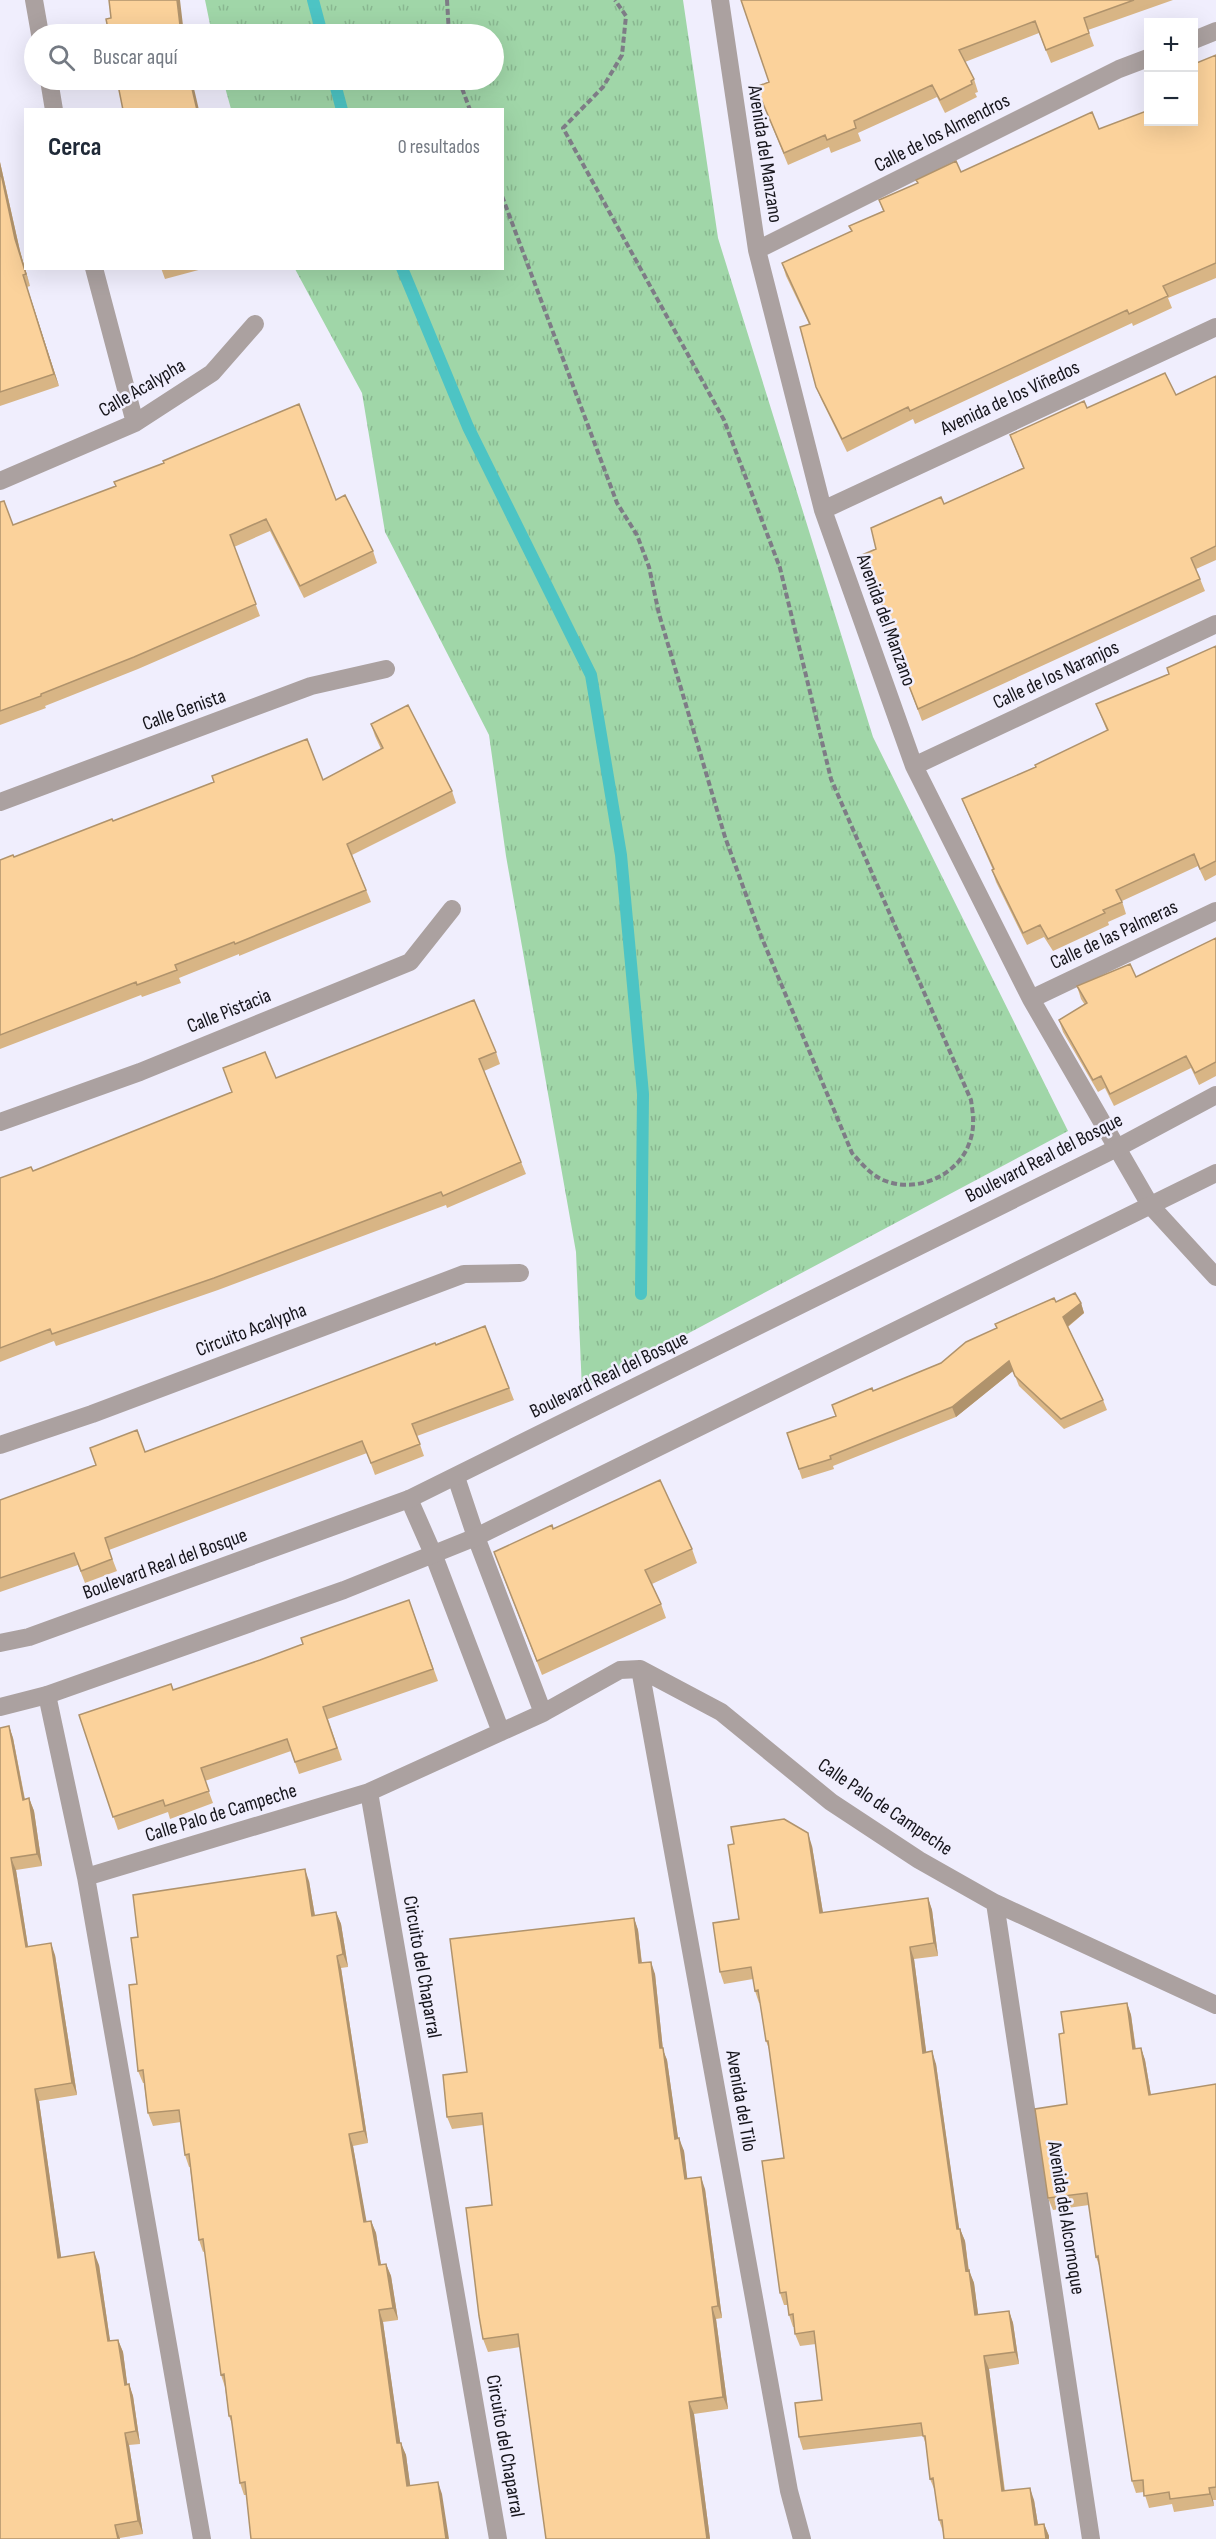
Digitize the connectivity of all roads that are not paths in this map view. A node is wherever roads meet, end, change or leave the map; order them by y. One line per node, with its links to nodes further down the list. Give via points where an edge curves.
1 (34, 0): 3 (street)
2 (720, 0): 9 (street, Avenida del Manzano)
3 (38, 24)
4 (1216, 31): 5 (street)
5 (1198, 38)
6 (1144, 60): 9 (street, Calle de los Almendros)
7 (51, 90): 8 (street)
8 (54, 108)
9 (757, 250): 15 (street, Avenida del Manzano)
10 (95, 270): 13 (street)
11 (255, 324): 13 (street, Calle Acalypha, via 212,373)
12 (1216, 327): 15 (street, Avenida de los Viñedos)
13 (135, 423): 14 (street, Calle Acalypha)
14 (0, 482)
15 (823, 510): 18 (street, Avenida del Manzano)
16 (1216, 624): 18 (street, Calle de los Naranjos)
17 (386, 669): 19 (street, Calle Genista, via 311,686)
18 (914, 766): 22 (street, Avenida del Manzano)
19 (0, 802)
20 (452, 909): 24 (street, Calle Pistacia, via 410,962 140,1072)
21 (1216, 911): 22 (street, Calle de las Palmeras)
22 (1031, 999): 25 (street, Avenida del Manzano)
23 (1216, 1095): 25 (street, Boulevard Real del Bosque)
24 (0, 1122)
25 (1117, 1148): 27 (street, Avenida del Manzano); 31 (street, Boulevard Real del Bosque)
26 (1216, 1173): 27 (street)
27 (1149, 1205): 29 (street, Avenida del Manzano); 33 (street)
28 (520, 1273): 30 (street, Circuito Acalypha, via 464,1274 93,1414)
29 (1216, 1277)
30 (0, 1445)
31 (456, 1477): 32 (street, Boulevard Real del Bosque); 33 (street)
32 (409, 1499): 34 (street); 35 (street, Boulevard Real del Bosque, via 29,1637)
33 (476, 1537): 34 (street); 39 (street)
34 (434, 1556): 37 (street); 40 (street)
35 (0, 1644)
36 (640, 1669): 39 (street, via 620,1670); 43 (street, Calle Palo de Campeche, via 721,1712 831,1803); 47 (street, Avenida del Tilo, via 789,2492)
37 (47, 1695): 38 (street); 42 (street)
38 (0, 1707)
39 (543, 1713): 40 (street)
40 (501, 1732): 41 (street)
41 (369, 1792): 42 (street, Calle Palo de Campeche); 46 (street, Circuito del Chaparral)
42 (86, 1877): 45 (street)
43 (995, 1903): 44 (street, Calle Palo de Campeche); 48 (street, Avenida del Alcornoque)
44 (1216, 2005)
45 (202, 2539)
46 (498, 2539)
47 (802, 2539)
48 (1091, 2539)

